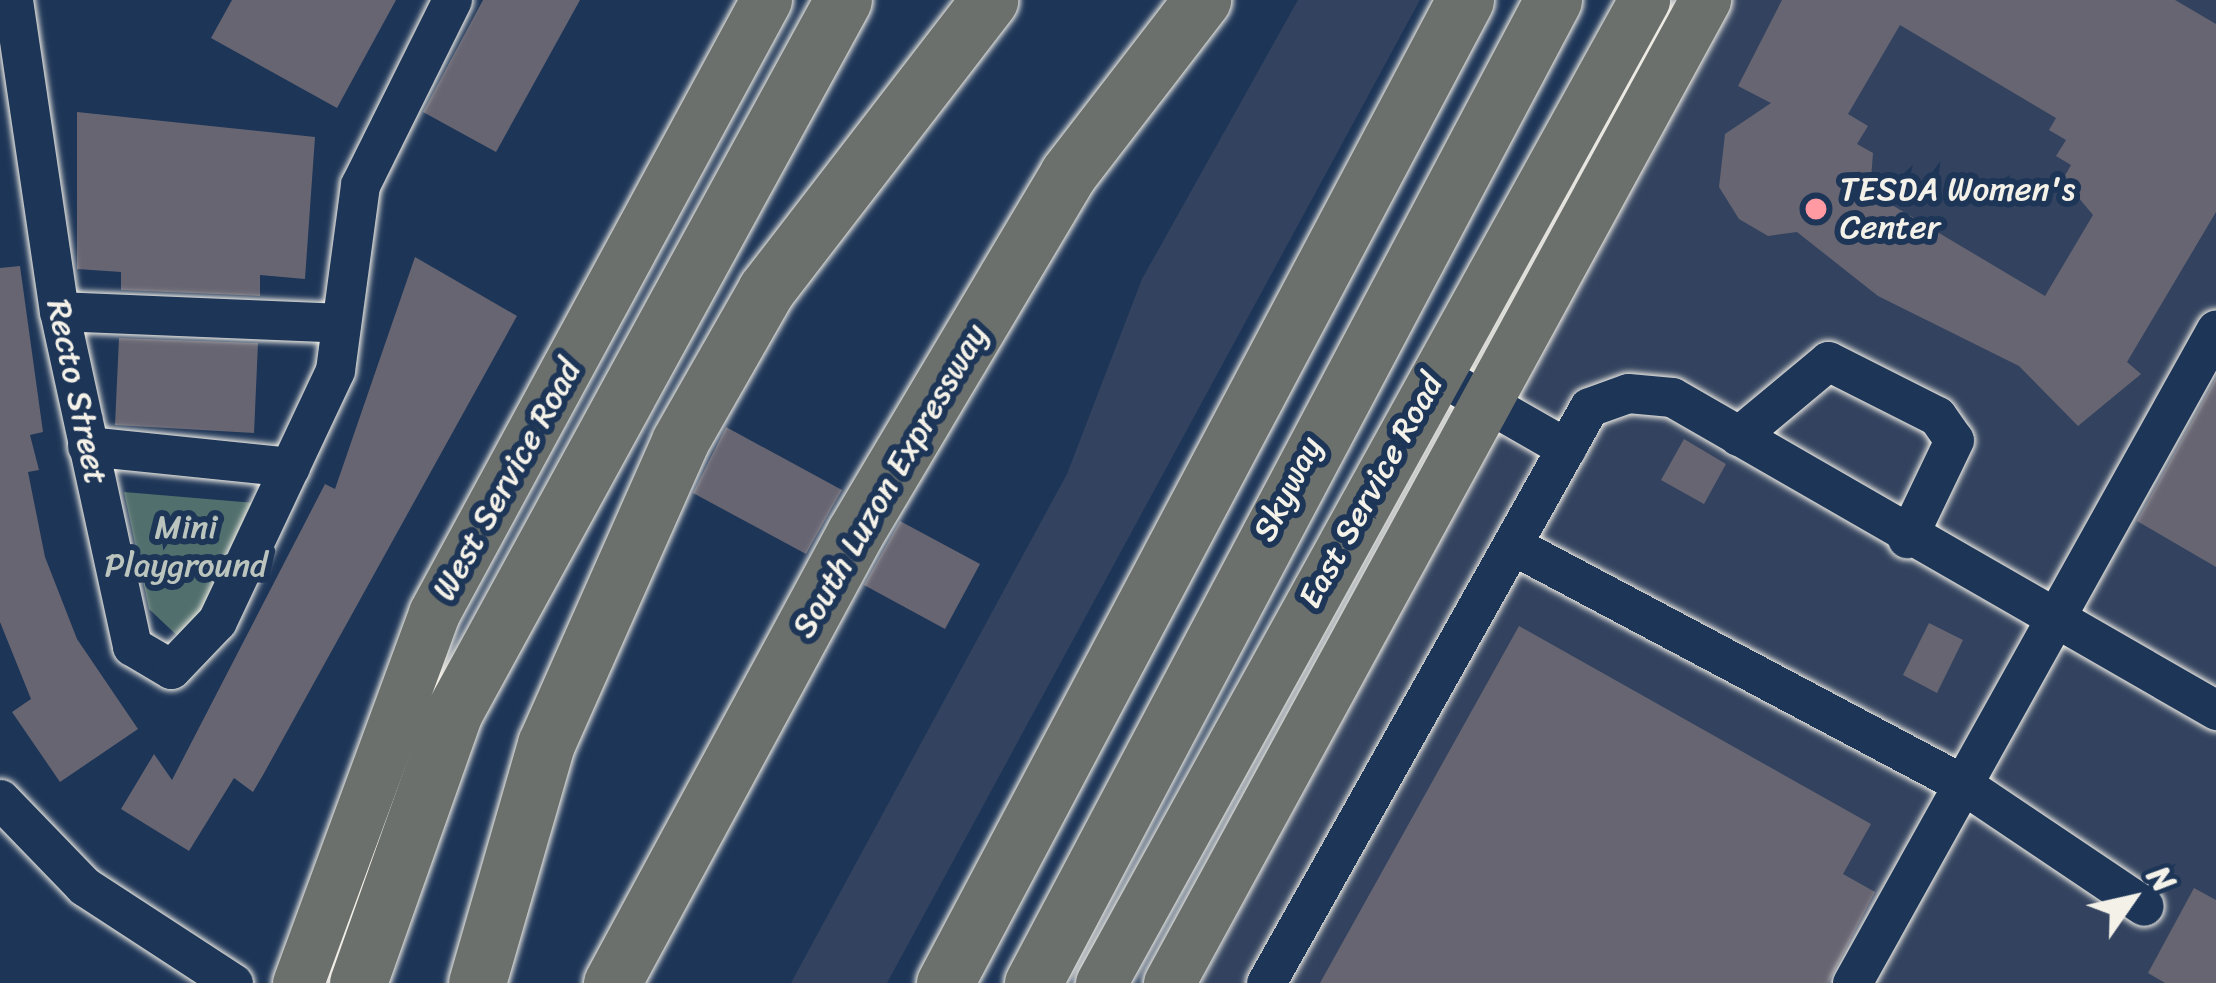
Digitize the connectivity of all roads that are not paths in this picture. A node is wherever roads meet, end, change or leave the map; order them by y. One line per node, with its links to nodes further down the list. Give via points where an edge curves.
1 (13, 0): 11 (lane, Recto Street)
2 (452, 0): 12 (lane, Recto Street, via 373,145)
3 (766, 0): 29 (main road, West Service Road, via 434,613)
4 (843, 0): 30 (highway, via 454,712)
5 (989, 0): 26 (highway, via 766,290 680,441 554,722)
6 (1202, 0): 33 (highway, South Luzon Expressway, via 1068,174 855,533)
7 (1465, 0): 34 (highway)
8 (1553, 0): 35 (highway, Skyway, via 1373,323)
9 (1643, 0): 14 (main road, East Service Road)
10 (1706, 0): 15 (main road, East Service Road)
11 (59, 311): 12 (lane); 17 (lane, Recto Street)
12 (341, 323): 19 (lane, Recto Street, via 335,370)
13 (2216, 329): 22 (lane)
14 (1437, 374): 15 (lane); 36 (main road, East Service Road)
15 (1491, 404): 18 (lane); 37 (main road, East Service Road)
16 (1738, 436): 18 (lane, via 1672,398 1628,393 1589,407); 20 (lane); 20 (lane, via 1828,361 1937,416 1954,440)
17 (87, 446): 19 (lane); 19 (lane, Recto Street, via 132,646 171,669 217,621)
18 (1566, 448): 21 (lane)
19 (290, 467)
20 (1907, 538): 22 (lane)
21 (1516, 548): 24 (lane); 38 (lane)
22 (2048, 622): 23 (lane); 24 (lane)
23 (2216, 710)
24 (1961, 783): 27 (lane); 39 (lane)
25 (0, 799): 28 (lane, via 84,886)
26 (494, 905): 31 (lane); 32 (highway)
27 (2144, 906)
28 (233, 983)
29 (298, 983)
30 (358, 983)
31 (445, 983)
32 (477, 983)
33 (612, 983)
34 (945, 983)
35 (1033, 983)
36 (1101, 983)
37 (1169, 983)
38 (1266, 983)
39 (1852, 983)

